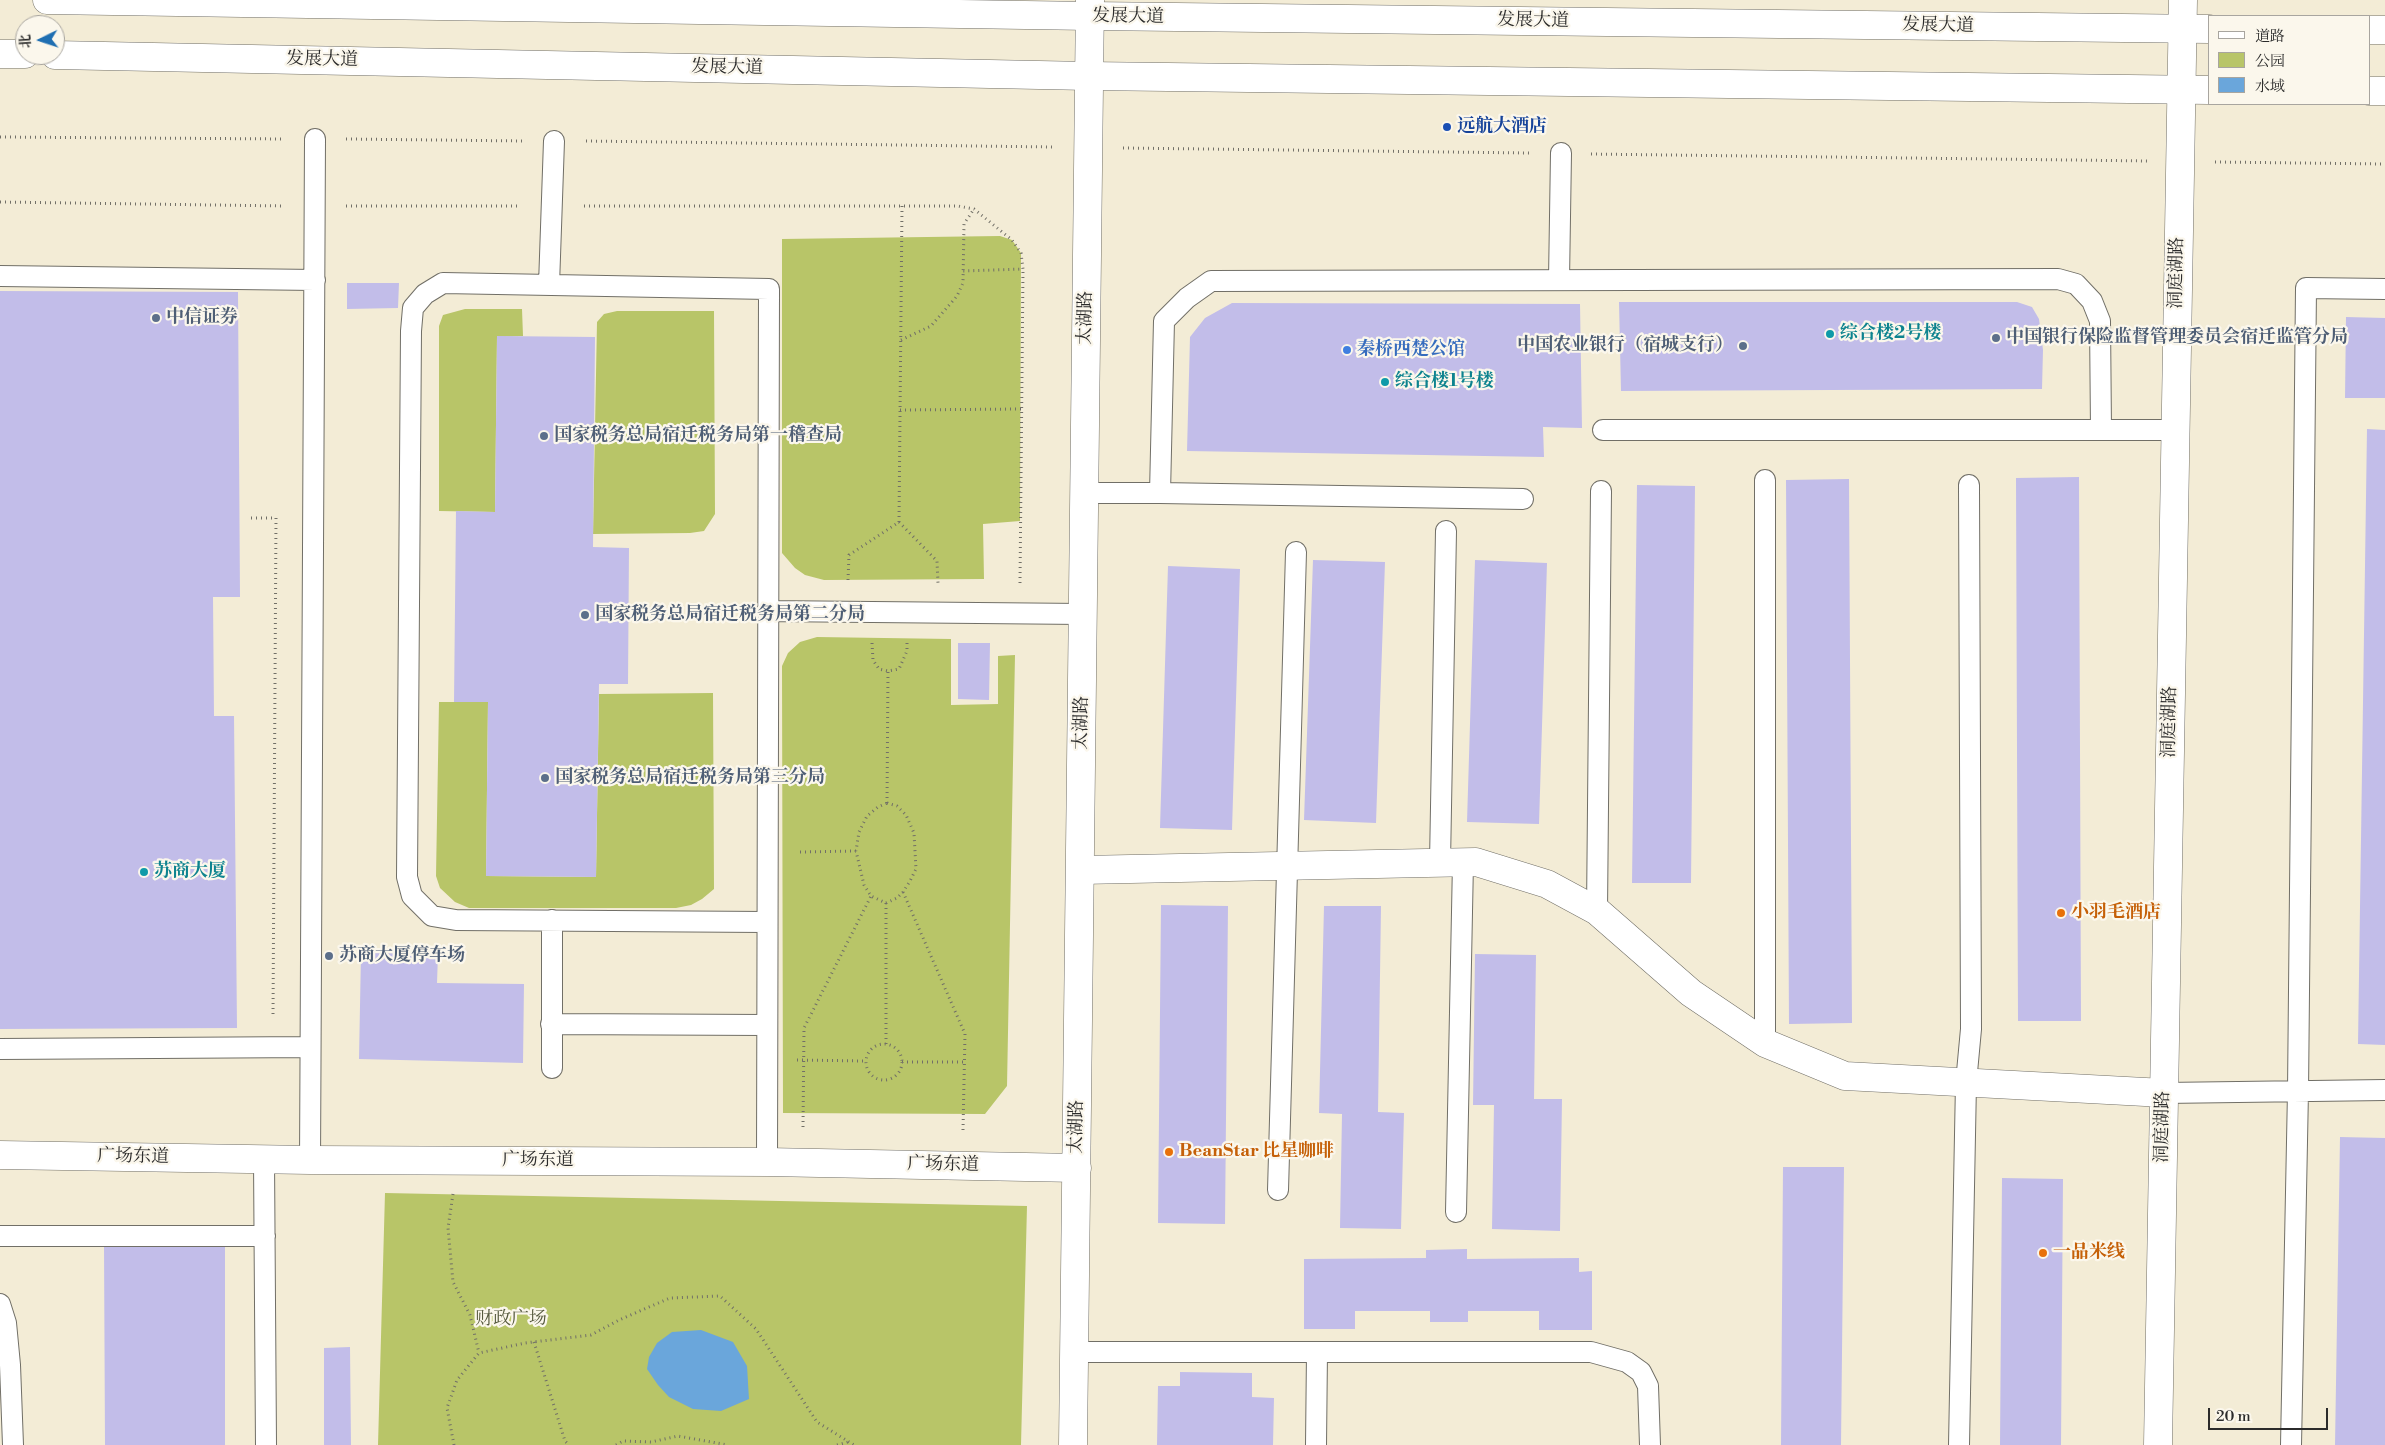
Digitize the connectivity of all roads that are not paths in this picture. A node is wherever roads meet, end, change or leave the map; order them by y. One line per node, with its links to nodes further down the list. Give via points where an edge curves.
1 (47, 0): 3 (street, 发展大道)
2 (2183, 0): 5 (street, 洞庭湖路)
3 (310, 2): 4 (street, 发展大道)
4 (1090, 8): 5 (street, 发展大道); 9 (street, 太湖路)
5 (2196, 29): 10 (street, 洞庭湖路)
6 (2370, 30): 7 (street)
7 (2385, 30)
8 (65, 55): 9 (street, 发展大道)
9 (1088, 76): 10 (street, 发展大道); 28 (street, 太湖路)
10 (2181, 90): 11 (street, 发展大道); 24 (street, 洞庭湖路)
11 (2208, 90)
12 (2370, 91): 13 (street)
13 (2385, 91)
14 (316, 139): 18 (lane)
15 (554, 141): 20 (lane)
16 (1561, 153): 19 (lane)
17 (0, 276): 18 (lane)
18 (315, 280): 44 (lane)
19 (1559, 280): 23 (lane, via 2058,279 2076,284 2092,301 2100,321); 29 (lane, via 1212,281 1187,298 1164,321)
20 (549, 285): 33 (lane, via 769,288); 39 (lane, via 443,283 425,294 413,308 407,877 412,896 432,916 456,920)
21 (2385, 289): 49 (lane, via 2306,288)
22 (1603, 430): 23 (lane)
23 (2101, 430): 24 (lane)
24 (2174, 430): 50 (street, 洞庭湖路)
25 (1765, 480): 43 (lane)
26 (1969, 485): 47 (lane, via 1971,1029)
27 (1601, 491): 38 (lane)
28 (1085, 493): 29 (lane); 34 (street, 太湖路)
29 (1160, 493): 30 (lane)
30 (1522, 500)
31 (1446, 531): 35 (lane)
32 (1296, 552): 36 (lane)
33 (767, 611): 34 (lane); 40 (lane)
34 (1083, 614): 37 (street, 太湖路)
35 (1451, 862): 36 (street); 38 (street, via 1476,862 1547,884); 57 (lane)
36 (1288, 865): 37 (street); 56 (lane)
37 (1080, 870): 55 (street, 太湖路)
38 (1596, 911): 43 (street, via 1691,993)
39 (552, 920): 40 (lane); 41 (lane)
40 (766, 922): 42 (lane)
41 (552, 1024): 42 (lane); 46 (lane)
42 (766, 1025): 54 (lane)
43 (1765, 1043): 47 (street, via 1845,1076)
44 (310, 1047): 45 (lane); 53 (lane)
45 (0, 1049)
46 (552, 1068)
47 (1966, 1083): 50 (street); 68 (lane)
48 (2385, 1090): 49 (lane)
49 (2298, 1091): 50 (lane); 70 (lane)
50 (2164, 1093): 69 (street, 洞庭湖路)
51 (0, 1155): 52 (street, 广场东道)
52 (264, 1159): 53 (street, 广场东道); 59 (lane)
53 (310, 1160): 54 (street, 广场东道)
54 (767, 1162): 55 (street, 广场东道)
55 (1077, 1168): 61 (street, 太湖路)
56 (1278, 1190)
57 (1456, 1212)
58 (0, 1236): 59 (lane)
59 (264, 1236): 64 (lane)
60 (0, 1304): 63 (lane, via 6,1323 10,1365)
61 (1074, 1352): 62 (lane); 65 (street, 太湖路)
62 (1317, 1352): 66 (lane); 67 (lane, via 1591,1352 1610,1355 1641,1372 1648,1386)
63 (13, 1445)
64 (266, 1445)
65 (1072, 1445)
66 (1316, 1445)
67 (1650, 1445)
68 (1959, 1445)
69 (2158, 1445)
70 (2291, 1445)

